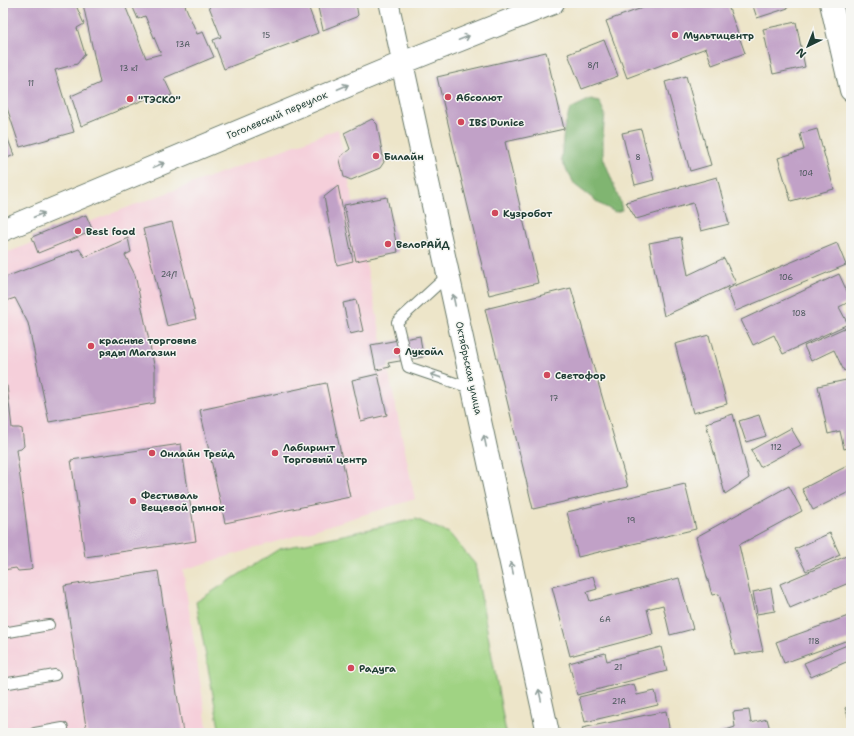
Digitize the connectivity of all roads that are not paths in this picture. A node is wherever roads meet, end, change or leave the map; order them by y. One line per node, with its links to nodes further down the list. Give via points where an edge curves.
1 (389, 3): 4 (street, Октябрьская улица)
2 (553, 3): 4 (main road, Гоголевский переулок, one-way to 2)
3 (831, 3): 5 (main road)
4 (402, 63): 6 (main road, Гоголевский переулок, one-way to 4); 7 (main road, Октябрьская улица)
5 (851, 90)
6 (3, 230)
7 (448, 274): 8 (main road, Октябрьская улица, one-way to 7); 8 (lane, one-way to 7, via 408,367 397,322)
8 (473, 389): 15 (main road, Октябрьская улица, one-way to 8)
9 (49, 625): 10 (lane)
10 (3, 633)
11 (55, 675): 12 (lane)
12 (3, 684)
13 (64, 728): 14 (lane)
14 (35, 733)
15 (548, 733)

